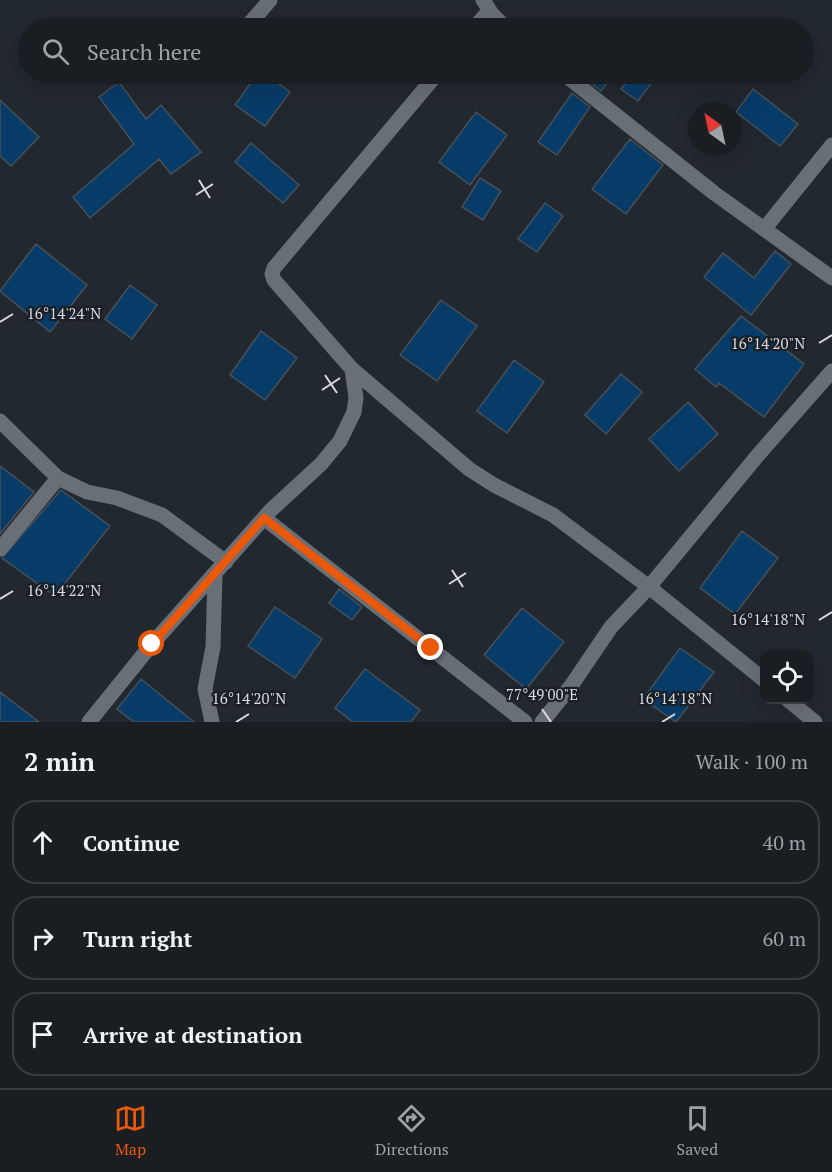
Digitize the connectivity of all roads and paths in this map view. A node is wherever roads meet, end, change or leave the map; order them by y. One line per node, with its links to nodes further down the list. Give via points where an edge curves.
1 (270, 0): 3 (street)
2 (486, 5): 4 (street)
3 (255, 18)
4 (497, 18)
5 (429, 84): 10 (street, via 272,274)
6 (577, 84): 8 (street, via 714,193)
7 (832, 145): 8 (street)
8 (765, 228): 9 (street)
9 (832, 278)
10 (352, 369): 14 (street, via 356,398 350,426 321,464); 18 (street, via 469,469 553,515)
11 (832, 371): 18 (street)
12 (0, 421): 13 (street)
13 (58, 478): 15 (street); 16 (street, via 87,492 117,498 162,515)
14 (264, 518): 16 (street); 23 (street)
15 (0, 549)
16 (226, 562): 17 (street)
17 (215, 574): 21 (street); 22 (street, via 213,647 205,689)
18 (649, 587): 19 (street); 24 (street, via 602,638)
19 (760, 676)
20 (794, 704): 25 (street)
21 (89, 722)
22 (212, 722)
23 (525, 722)
24 (542, 722)
25 (815, 722)

